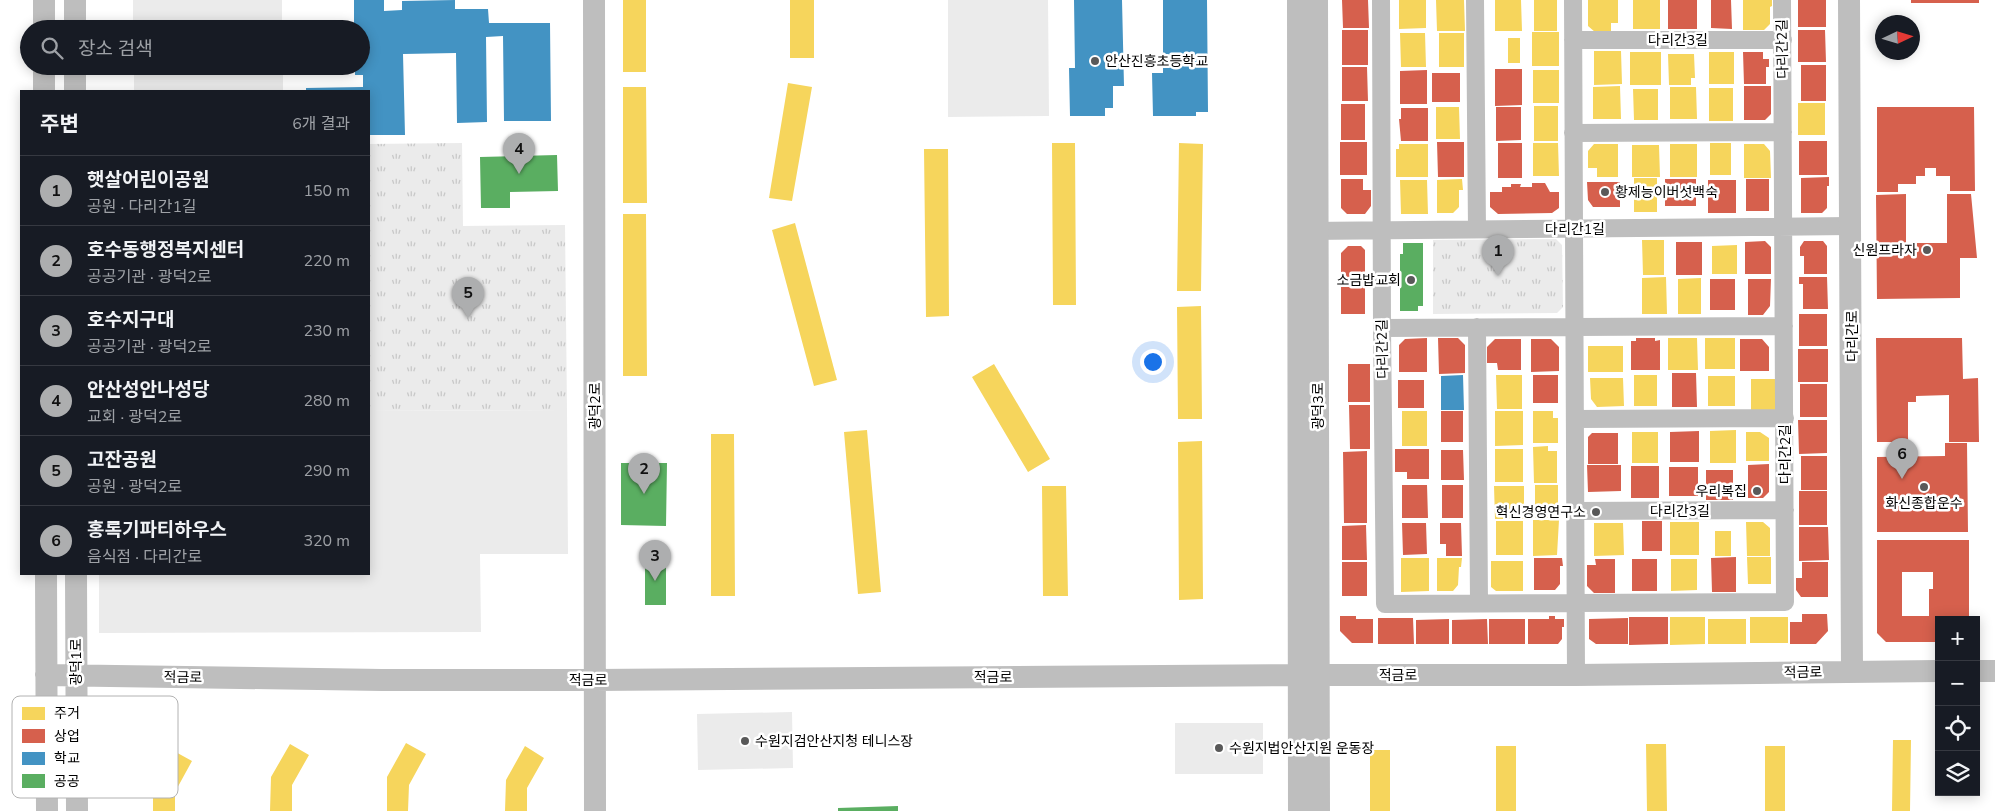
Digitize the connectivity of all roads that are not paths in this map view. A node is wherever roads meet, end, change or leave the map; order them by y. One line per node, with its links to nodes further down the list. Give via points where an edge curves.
1 (44, 0): 11 (street)
2 (75, 0): 12 (street)
3 (594, 0): 47 (street, 광덕2로)
4 (1298, 0): 26 (street, 광덕3로)
5 (1318, 0): 26 (street, 광덕3로)
6 (1381, 0): 25 (street, 다리간2길)
7 (1476, 0): 23 (street)
8 (1573, 0): 13 (street)
9 (1782, 0): 14 (street, 다리간2길)
10 (1849, 0): 21 (street, 다리간로)
11 (44, 20)
12 (75, 20)
13 (1573, 40): 14 (street, 다리간3길); 20 (street)
14 (1782, 40): 19 (street, 다리간2길)
15 (44, 75): 17 (street)
16 (75, 75): 18 (street)
17 (44, 90)
18 (75, 90)
19 (1783, 132): 20 (street); 22 (street, 다리간2길)
20 (1574, 133): 24 (street)
21 (1851, 226): 22 (street, 다리간1길); 40 (street, 다리간로)
22 (1784, 227): 24 (street, 다리간1길); 28 (street, 다리간2길)
23 (1477, 229): 24 (street, 다리간1길); 25 (street, 다리간1길)
24 (1574, 229): 27 (street)
25 (1382, 230): 26 (street, 다리간1길); 30 (street, 다리간2길)
26 (1308, 231): 45 (street, 광덕3로)
27 (1575, 326): 28 (street); 29 (street); 32 (street)
28 (1784, 326): 31 (street, 다리간2길)
29 (1477, 327): 30 (street); 38 (street)
30 (1382, 328): 38 (street, 다리간2길, via 1385,604)
31 (1785, 418): 32 (street); 33 (street, 다리간2길)
32 (1575, 419): 34 (street)
33 (1785, 510): 34 (street, 다리간3길); 37 (street, 다리간2길, via 1785,602)
34 (1575, 511): 37 (street)
35 (46, 575): 43 (street)
36 (76, 575): 44 (street, 광덕1로)
37 (1574, 602): 38 (street, 다리간2길); 46 (street)
38 (1479, 603)
39 (1995, 671): 42 (street)
40 (1852, 672): 41 (street, 적금로); 46 (street, 적금로)
41 (1935, 672)
42 (1980, 672)
43 (46, 675): 44 (street, 적금로); 48 (street)
44 (76, 675): 47 (street, 적금로); 49 (street, 광덕1로)
45 (1309, 675): 46 (street, 적금로); 47 (street, 적금로); 55 (street, 광덕3로); 56 (street, 광덕3로)
46 (1576, 675)
47 (594, 680): 54 (street, 광덕2로)
48 (46, 696)
49 (76, 696)
50 (47, 798): 52 (street)
51 (77, 798): 53 (street, 광덕1로)
52 (47, 811)
53 (77, 811)
54 (595, 811)
55 (1299, 811)
56 (1319, 811)

